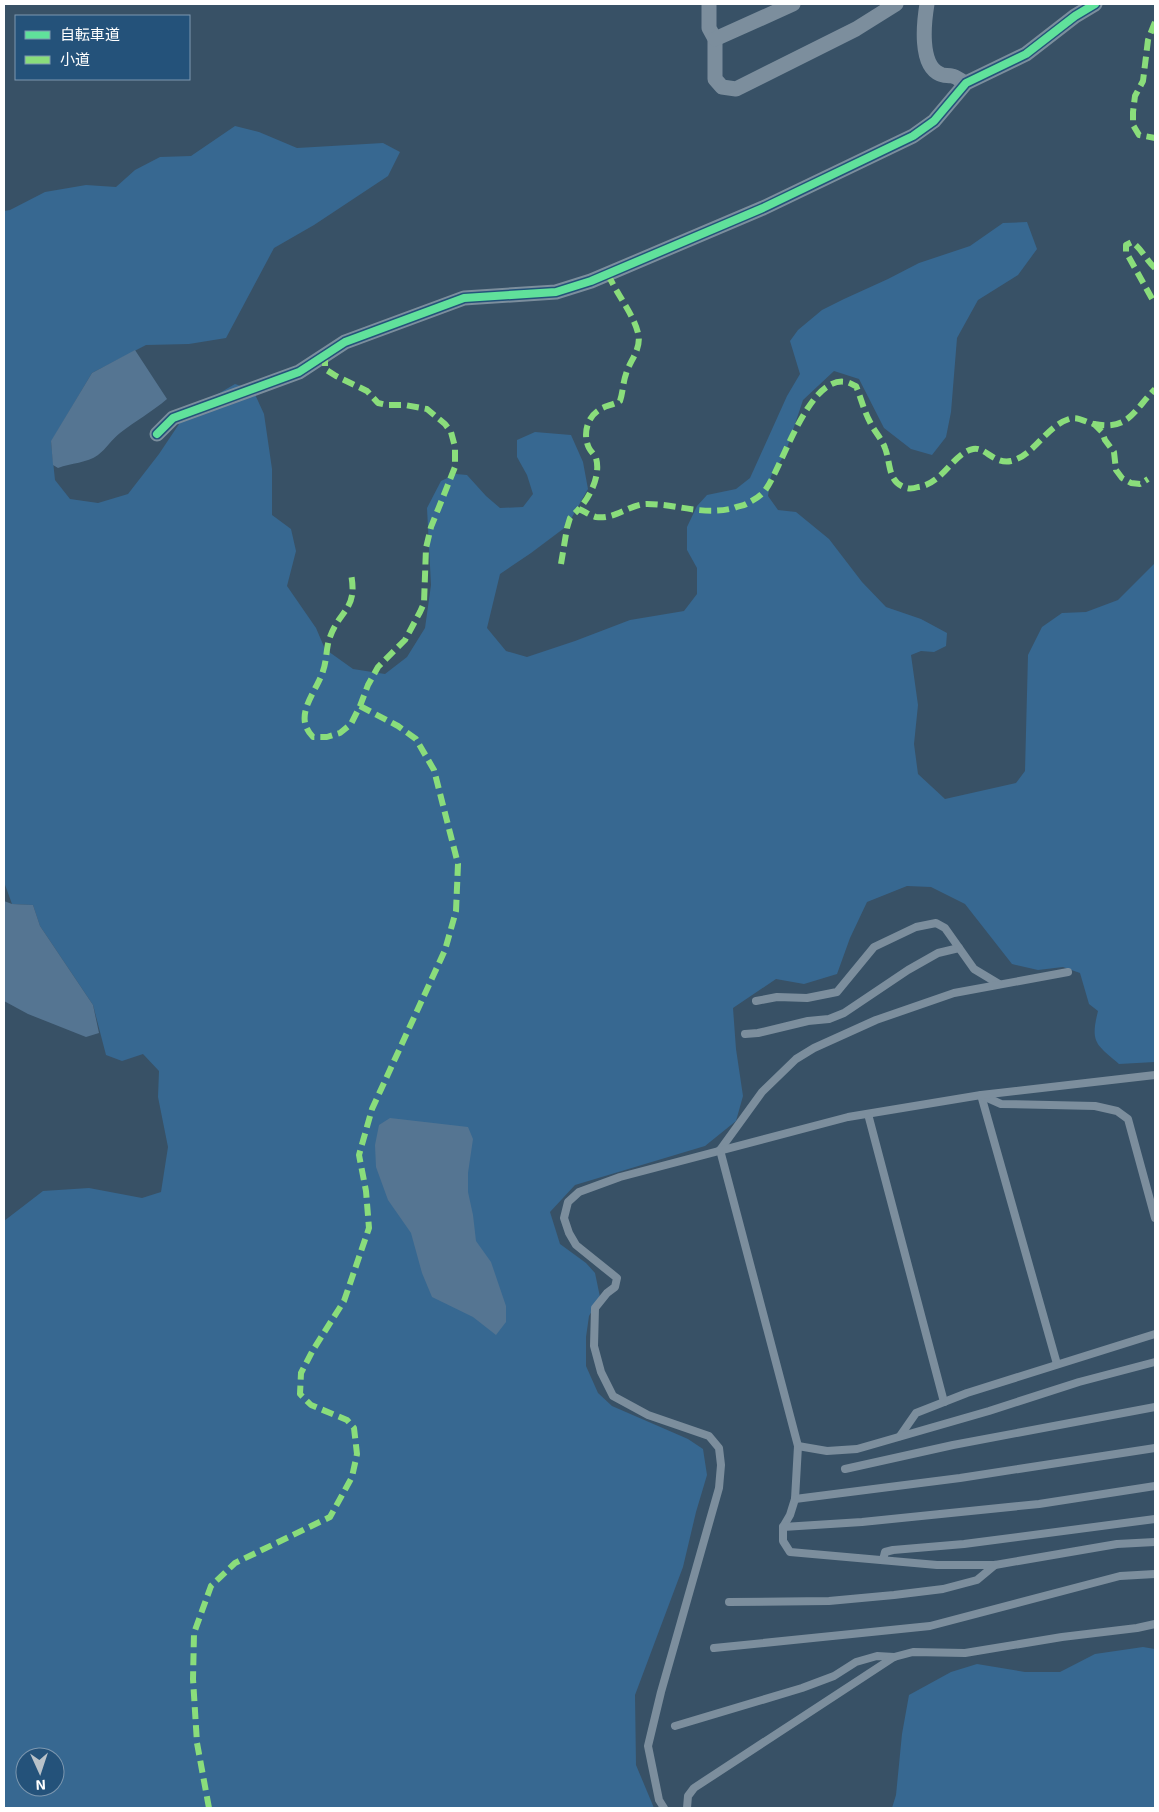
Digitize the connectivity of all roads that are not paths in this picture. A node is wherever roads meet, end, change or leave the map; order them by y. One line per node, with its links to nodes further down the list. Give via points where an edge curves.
1 (709, 4): 6 (street, via 709,28)
2 (792, 4): 6 (street)
3 (896, 4): 6 (street, via 856,29 736,89 722,87 714,79)
4 (927, 4): 7 (street, via 924,39 932,68)
5 (1095, 4): 7 (street, via 1026,54)
6 (715, 39)
7 (966, 83): 8 (street, via 934,121 913,136 754,212 591,281 556,292 464,298 362,335 345,342 299,372 173,418)
8 (157, 434)
9 (959, 948): 11 (lane, via 974,969); 12 (lane, via 945,928 936,924 916,927 874,947 836,992); 13 (lane, via 938,953 829,1019)
10 (1068, 972): 11 (lane)
11 (999, 984): 17 (lane, via 954,992 876,1020 814,1048 762,1092)
12 (756, 1002)
13 (745, 1034)
14 (1155, 1075): 15 (lane)
15 (981, 1095): 16 (lane); 18 (lane, via 1001,1104 1095,1106 1123,1115 1128,1119); 21 (lane)
16 (868, 1114): 17 (lane); 22 (lane)
17 (720, 1150): 25 (lane); 41 (lane, via 620,1177 579,1192 568,1202 564,1218 576,1245 617,1278 614,1287 596,1308 594,1346 601,1372 613,1396 648,1415 709,1436 719,1448 719,1488 648,1746)
18 (1155, 1218)
19 (1155, 1334): 21 (lane)
20 (1155, 1362): 24 (lane)
21 (1057, 1364): 22 (lane)
22 (944, 1402): 24 (lane, via 916,1413)
23 (1155, 1407): 27 (lane)
24 (900, 1436): 25 (lane, via 857,1449 827,1451)
25 (798, 1446): 29 (lane)
26 (1155, 1448): 29 (lane)
27 (845, 1469)
28 (1155, 1486): 31 (lane, via 1039,1504)
29 (795, 1499): 31 (lane)
30 (1155, 1519): 33 (lane, via 893,1550 885,1552)
31 (783, 1527): 33 (lane, via 783,1541 790,1552)
32 (1155, 1542): 34 (lane, via 1117,1544)
33 (883, 1560): 34 (lane, via 937,1565)
34 (996, 1565): 36 (lane, via 977,1580 942,1589 828,1601)
35 (1155, 1574): 38 (lane, via 1120,1576 930,1626)
36 (729, 1602)
37 (1155, 1624): 39 (lane, via 965,1654 913,1652)
38 (714, 1648)
39 (894, 1658): 40 (lane, via 876,1656 856,1662 834,1676 802,1688); 42 (lane, via 694,1788 688,1796)
40 (675, 1726)
41 (664, 1808)
42 (687, 1808)

